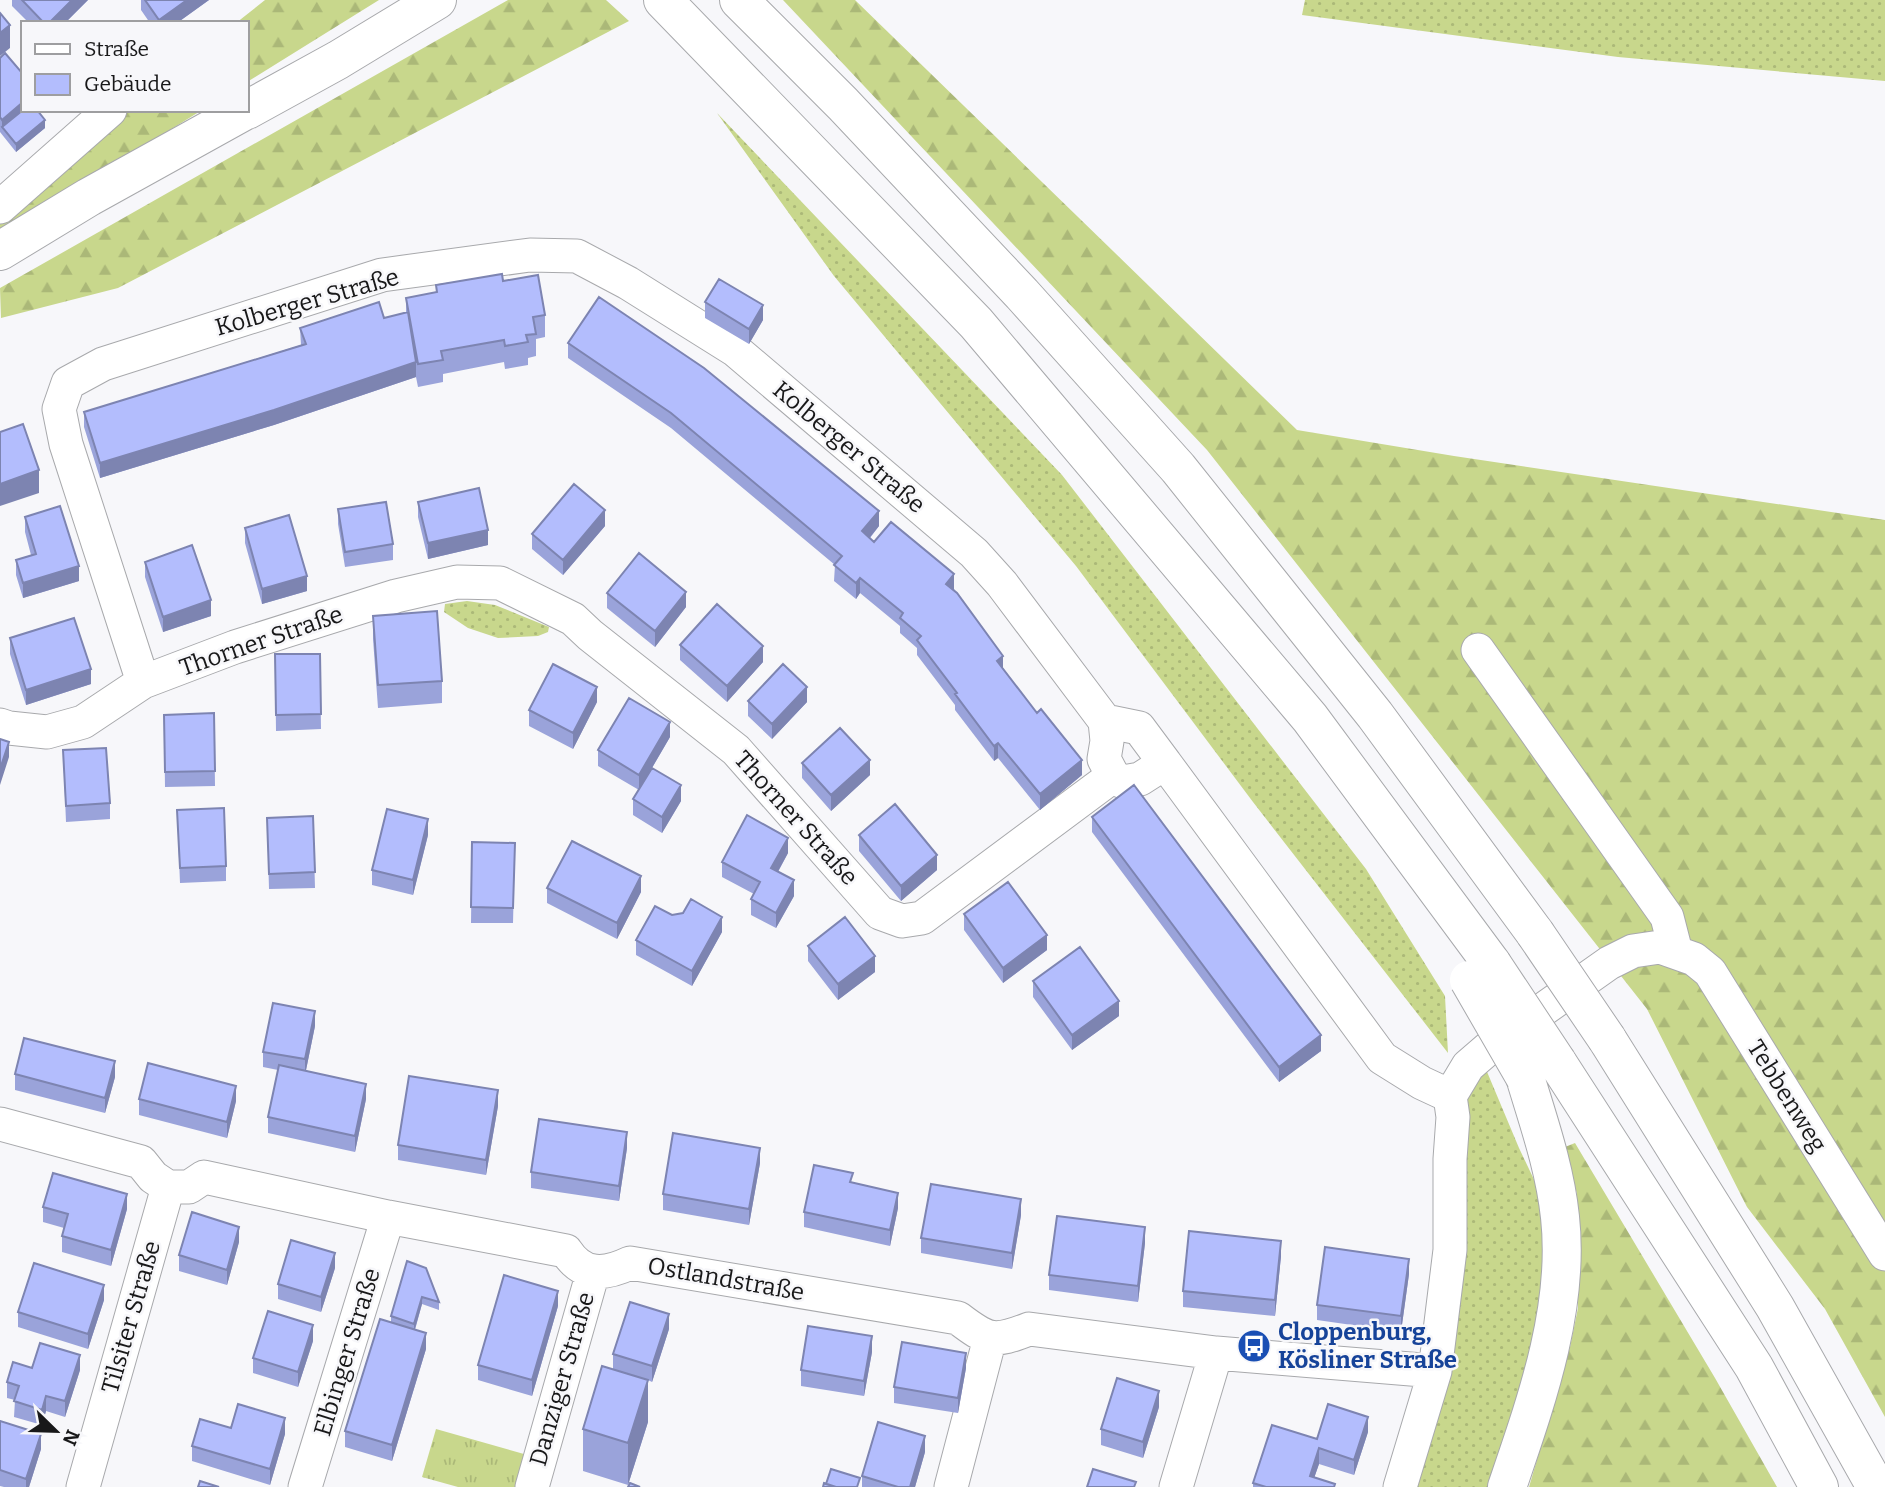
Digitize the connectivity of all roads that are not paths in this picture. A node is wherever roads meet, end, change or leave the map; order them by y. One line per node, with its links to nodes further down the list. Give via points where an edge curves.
1 (437, 0): 4 (main road)
2 (663, 0): 16 (main road, bridge, via 976,323 1310,718 1392,827 1394,871 1480,972)
3 (739, 0): 34 (main road, bridge, via 1023,294 1178,468 1375,715 1607,1039 1775,1307)
4 (248, 109)
5 (108, 112): 7 (street)
6 (242, 112): 8 (main road)
7 (0, 207)
8 (0, 251)
9 (1478, 650): 15 (street, via 1667,917)
10 (143, 682): 11 (street, Kolberger Straße, via 66,444 59,410 68,383 103,364 382,275 530,255 577,256 735,350 974,553); 12 (street, Thorner Straße, via 83,722 47,732); 14 (street, Thorner Straße, via 235,647 397,596 457,582 500,583 573,619 736,750 880,913 902,921 922,918)
11 (1105, 721): 13 (street, via 1139,728); 14 (street, via 1104,759)
12 (0, 725)
13 (1165, 763): 14 (street, via 1140,779 1123,782); 17 (street, via 1382,1058)
14 (1113, 776)
15 (1676, 952): 17 (street, Tebbenweg, via 1660,947 1633,951 1609,963 1490,1047 1468,1066); 21 (street, Tebbenweg, via 1710,972)
16 (1541, 1070): 32 (main road, via 1561,1218 1561,1267 1548,1353); 33 (main road, via 1755,1367)
17 (1450, 1096): 25 (street, via 1450,1250)
18 (0, 1124): 19 (street, via 141,1162)
19 (168, 1187): 20 (street, via 189,1188 204,1177); 26 (street, Tilsiter Straße)
20 (388, 1217): 22 (street, via 566,1251 574,1264); 27 (street, Elbinger Straße)
21 (1885, 1254)
22 (593, 1272): 23 (street, Ostlandstraße, via 614,1271 631,1263 958,1318); 28 (street, Danziger Straße)
23 (990, 1338): 24 (street, via 1007,1338 1029,1328); 29 (street)
24 (1216, 1353): 25 (street); 30 (street)
25 (1435, 1371): 31 (street)
26 (83, 1487)
27 (306, 1487)
28 (532, 1487)
29 (951, 1487)
30 (1176, 1487)
31 (1399, 1487)
32 (1507, 1487)
33 (1819, 1487)
34 (1876, 1487)

